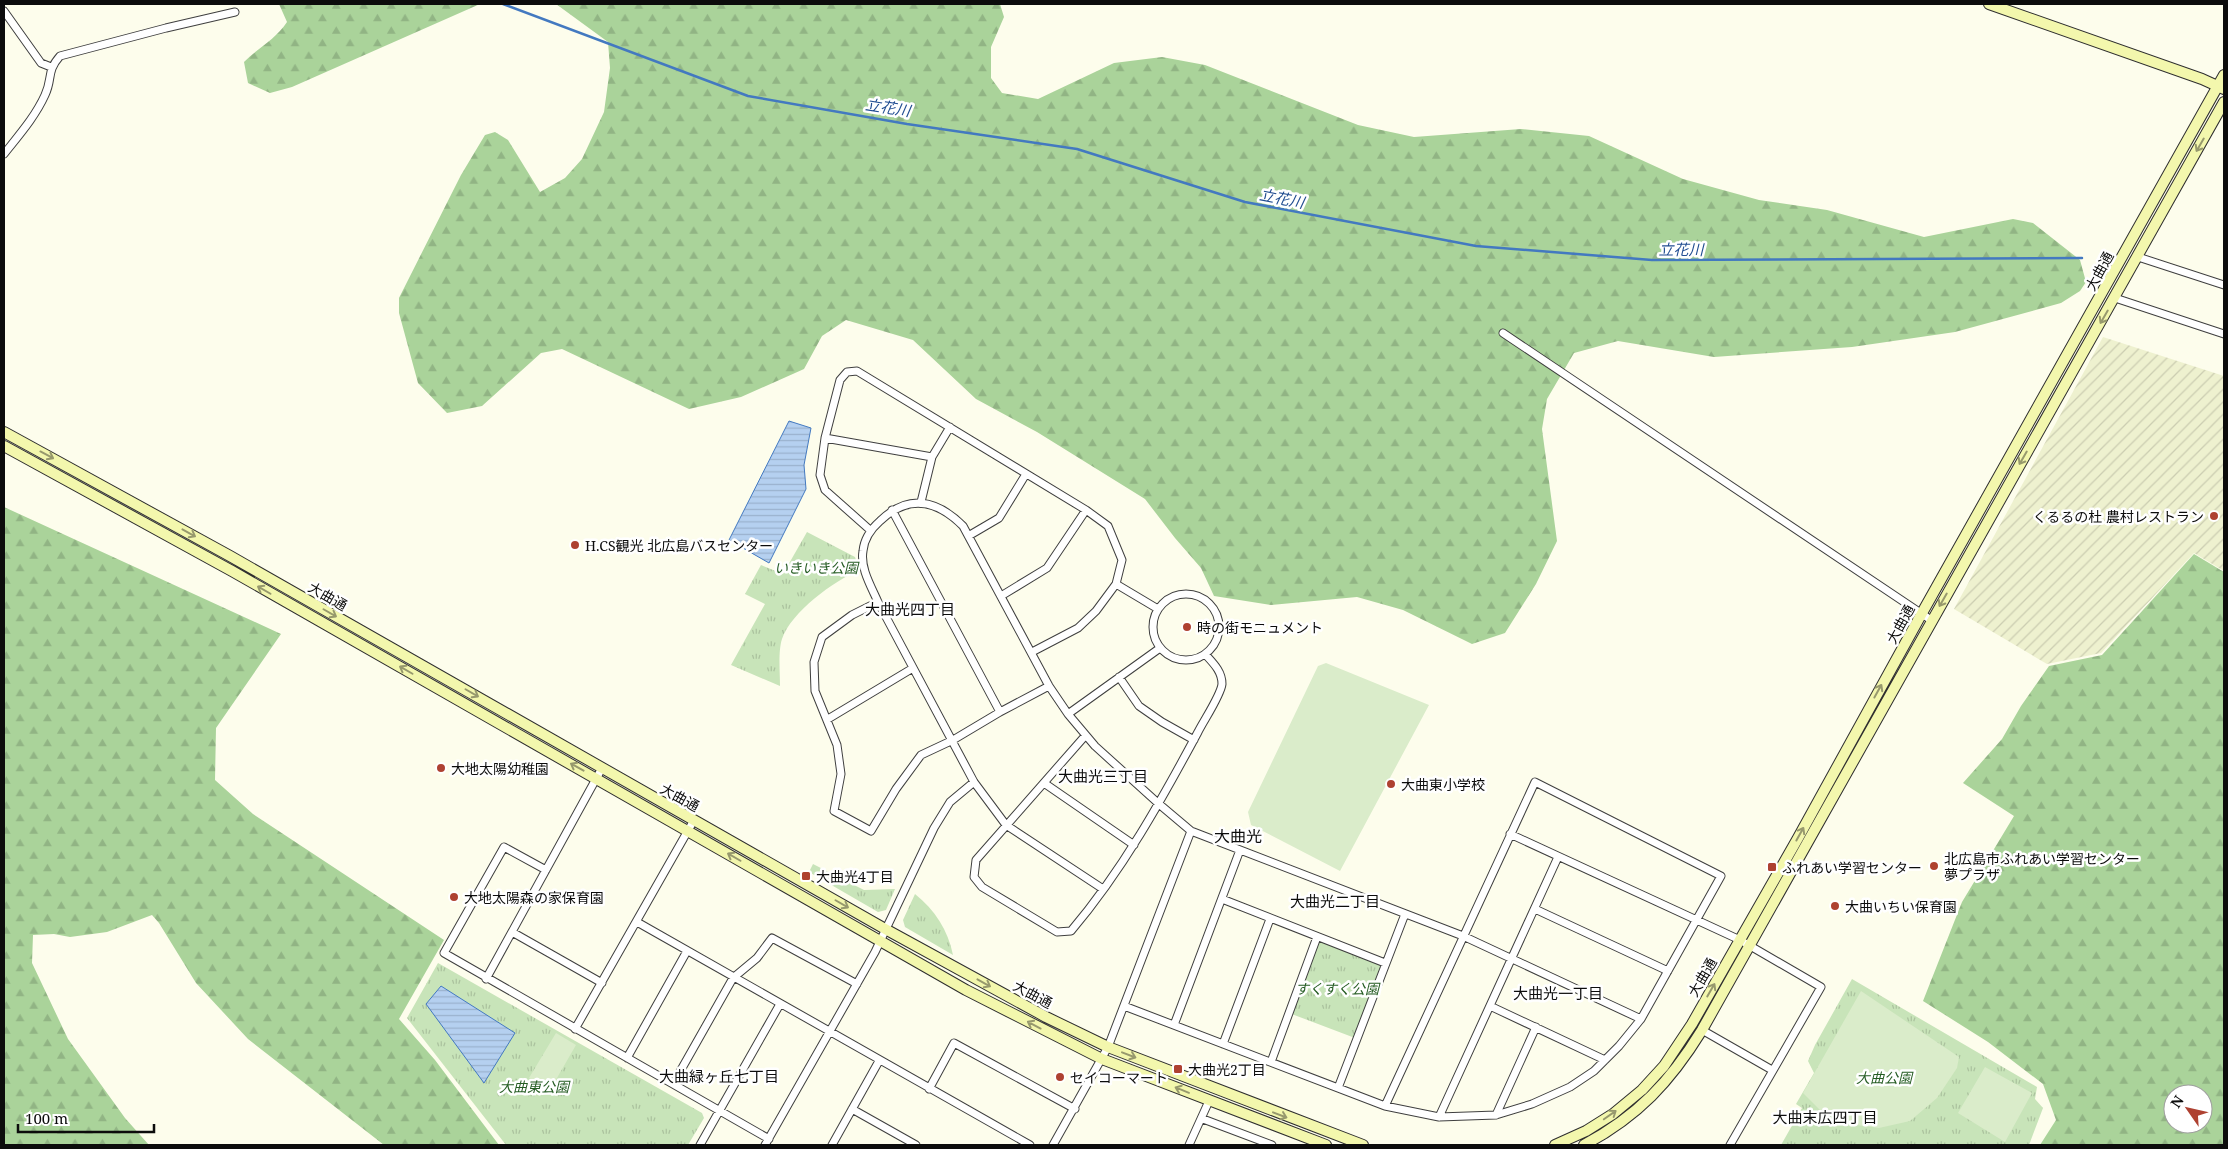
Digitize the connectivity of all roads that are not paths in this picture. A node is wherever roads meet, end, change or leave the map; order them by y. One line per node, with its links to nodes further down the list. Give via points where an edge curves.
1 (1989, 4): 6 (street)
2 (4, 11): 4 (street, via 41,63)
3 (235, 12): 4 (street, via 60,56)
4 (51, 67): 8 (street, via 38,109)
5 (2224, 75): 6 (street, 大曲通)
6 (2221, 87): 29 (street, 大曲通)
7 (2224, 102): 9 (street, 大曲通, one-way to 9)
8 (4, 154)
9 (2138, 256): 10 (street); 11 (street, 大曲通)
10 (2224, 285)
11 (2115, 298): 13 (street); 30 (street, 大曲通, one-way to 30)
12 (1502, 333): 29 (street)
13 (2224, 334)
14 (950, 427): 16 (street, via 857,371 847,372 840,380); 18 (street); 19 (street)
15 (4, 432): 43 (street, 大曲通, one-way to 43, via 230,556)
16 (825, 438): 18 (street); 23 (street, via 820,475 826,490)
17 (4, 446): 44 (street, 大曲通, one-way to 17)
18 (932, 457): 20 (street)
19 (1026, 474): 22 (street); 24 (street, via 999,518)
20 (922, 502): 21 (street); 24 (street, via 950,513)
21 (892, 510): 23 (street); 37 (street)
22 (1086, 510): 25 (street, via 1108,526 1122,560); 26 (street, via 1047,568)
23 (870, 530): 27 (street, via 863,550 864,570)
24 (970, 535): 26 (street)
25 (1116, 584): 28 (street); 32 (street, via 1078,628)
26 (1001, 596): 32 (street)
27 (878, 602): 34 (street); 39 (street, via 852,615 822,637 814,662 815,691)
28 (1158, 609): 31 (street, via 1153,629); 33 (street, via 1165,601 1185,594 1196,595 1209,603 1218,616 1220,627 1216,642)
29 (1922, 613): 30 (street); 69 (street, 大曲通, one-way to 29)
30 (1931, 620): 70 (street, 大曲通)
31 (1160, 648): 33 (street, via 1177,659 1196,659); 35 (street)
32 (1032, 652): 36 (street)
33 (1205, 654): 42 (street, via 1220,673 1222,686)
34 (913, 668): 39 (street); 41 (street)
35 (1119, 678): 38 (street); 42 (street, via 1139,706)
36 (1049, 686): 37 (street); 38 (street)
37 (1000, 712): 41 (street)
38 (1068, 714): 40 (street)
39 (828, 718): 41 (street, via 837,745 841,774 834,811 870,831 921,756)
40 (1085, 736): 46 (street); 47 (street)
41 (953, 740): 45 (street)
42 (1194, 740): 47 (street)
43 (602, 768): 44 (street); 48 (street, 大曲通)
44 (596, 778): 50 (street, 大曲通); 56 (street)
45 (974, 782): 49 (street); 64 (street, via 950,802 934,828)
46 (1044, 783): 49 (street); 53 (street)
47 (1159, 804): 51 (street); 53 (street)
48 (694, 820): 50 (street); 64 (street, 大曲通, one-way to 64)
49 (1006, 825): 57 (street); 57 (street, via 976,860 974,877 982,887 1057,932 1071,931)
50 (688, 830): 63 (street); 68 (street, 大曲通, one-way to 50)
51 (1191, 831): 54 (street); 80 (street)
52 (1510, 834): 55 (street); 62 (street, via 1535,782 1721,876); 66 (street)
53 (1134, 845): 57 (street)
54 (1240, 850): 58 (street); 60 (street)
55 (1558, 857): 59 (street); 62 (street)
56 (546, 870): 65 (street); 76 (street, via 504,847 444,953)
57 (1103, 889)
58 (1222, 899): 61 (street); 83 (street)
59 (1535, 909): 72 (street); 74 (street)
60 (1405, 914): 66 (street); 73 (street)
61 (1270, 919): 67 (street); 88 (street)
62 (1697, 920): 69 (street); 74 (street)
63 (637, 922): 71 (street); 77 (street)
64 (887, 930): 68 (street); 89 (street, 大曲通, one-way to 89)
65 (512, 932): 76 (street); 77 (street)
66 (1463, 936): 72 (street); 100 (street)
67 (1318, 937): 73 (street); 94 (street)
68 (881, 940): 78 (street); 91 (street, 大曲通, one-way to 68, via 966,990)
69 (1740, 940): 70 (street); 109 (street, 大曲通, one-way to 69, via 1613,1114 1664,1066)
70 (1750, 946): 86 (street, 大曲通); 95 (street, via 1820,987)
71 (687, 951): 75 (street); 90 (street)
72 (1512, 959): 81 (street); 82 (street)
73 (1385, 963): 97 (street)
74 (1668, 971): 82 (street)
75 (733, 978): 78 (street, via 757,958 772,938); 79 (street); 96 (street)
76 (486, 979): 85 (street)
77 (602, 983): 85 (street)
78 (857, 984): 87 (street)
79 (780, 1004): 87 (street); 103 (street)
80 (1124, 1006): 83 (street); 89 (street)
81 (1490, 1006): 84 (street); 105 (street)
82 (1641, 1019): 92 (street)
83 (1174, 1024): 88 (street)
84 (1536, 1027): 92 (street); 104 (street)
85 (576, 1029): 90 (street)
86 (1702, 1030): 95 (street); 120 (street, 大曲通, via 1673,1074 1651,1098 1616,1126)
87 (829, 1032): 93 (street); 107 (street)
88 (1222, 1044): 94 (street)
89 (1108, 1047): 91 (street); 118 (street, 大曲通, one-way to 118)
90 (627, 1058): 96 (street)
91 (1102, 1059): 99 (street, 大曲通, one-way to 91); 102 (street)
92 (1605, 1060): 104 (street, via 1570,1087)
93 (879, 1061): 98 (street); 101 (street)
94 (1271, 1062): 97 (street)
95 (1772, 1070): 121 (street)
96 (673, 1084): 103 (street)
97 (1338, 1088): 100 (street)
98 (929, 1089): 102 (street, via 954,1043); 113 (street)
99 (1209, 1101): 106 (street); 117 (street, 大曲通)
100 (1385, 1106): 105 (street)
101 (852, 1109): 111 (street); 112 (street)
102 (1075, 1109): 114 (street)
103 (719, 1112): 107 (street); 110 (street)
104 (1496, 1115): 105 (street)
105 (1439, 1117)
106 (1203, 1119): 108 (street); 115 (street)
107 (767, 1142)
108 (1255, 1142): 116 (street)
109 (1569, 1142): 119 (street, 大曲通)
110 (700, 1145)
111 (832, 1145)
112 (916, 1145)
113 (1030, 1145)
114 (1053, 1145)
115 (1189, 1145)
116 (1272, 1145)
117 (1326, 1145)
118 (1363, 1145)
119 (1555, 1145)
120 (1584, 1145)
121 (1730, 1145)

